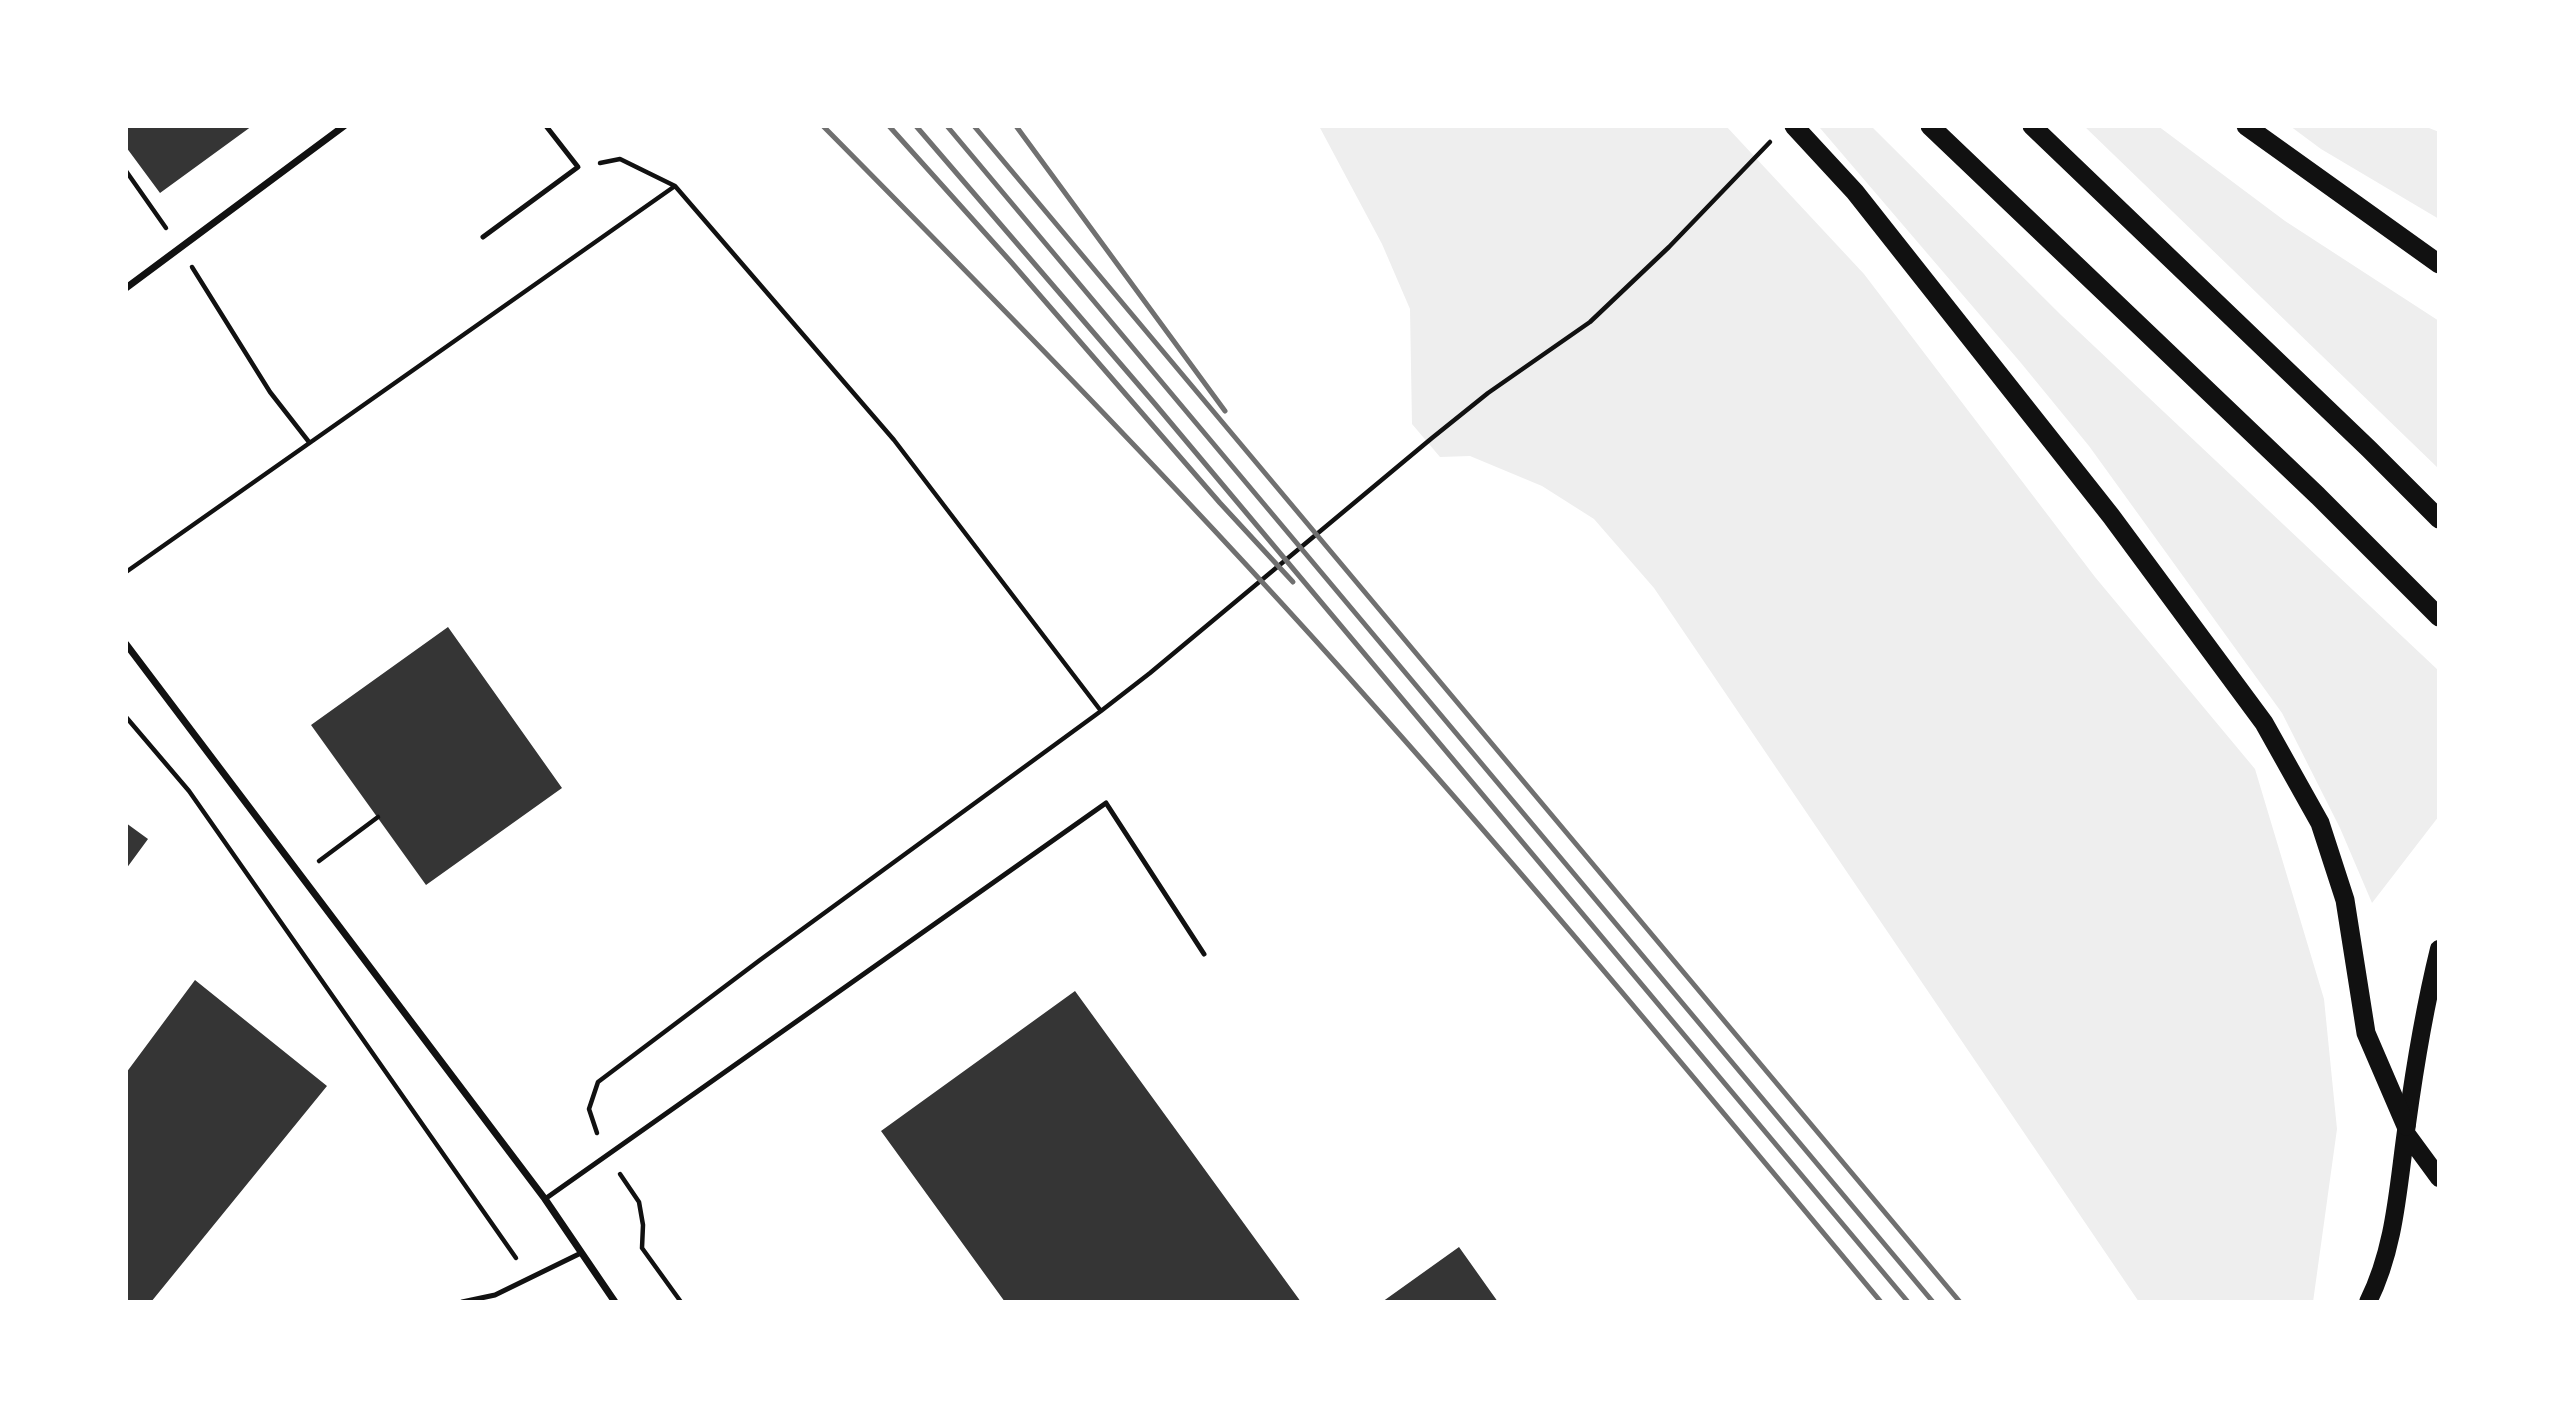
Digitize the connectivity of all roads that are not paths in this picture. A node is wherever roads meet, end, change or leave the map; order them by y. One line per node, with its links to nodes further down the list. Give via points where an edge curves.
1 (344, 126): 9 (street)
2 (546, 126): 7 (lane, via 578,167)
3 (1794, 126): 15 (highway, via 1855,192 2103,506 2264,723 2320,823 2344,900 2366,1033)
4 (1930, 126): 11 (highway)
5 (2032, 126): 10 (highway)
6 (2246, 126): 8 (highway)
7 (483, 237)
8 (2439, 264)
9 (126, 288)
10 (2439, 519)
11 (2439, 617)
12 (126, 644): 17 (street)
13 (2439, 949): 15 (main road)
14 (1204, 954): 17 (lane, via 1106,803)
15 (2406, 1130): 16 (main road); 21 (main road, via 2390,1246)
16 (2439, 1178)
17 (545, 1199): 18 (street)
18 (581, 1253): 19 (lane, via 495,1295); 20 (street)
19 (462, 1302)
20 (615, 1302)
21 (2368, 1302)

